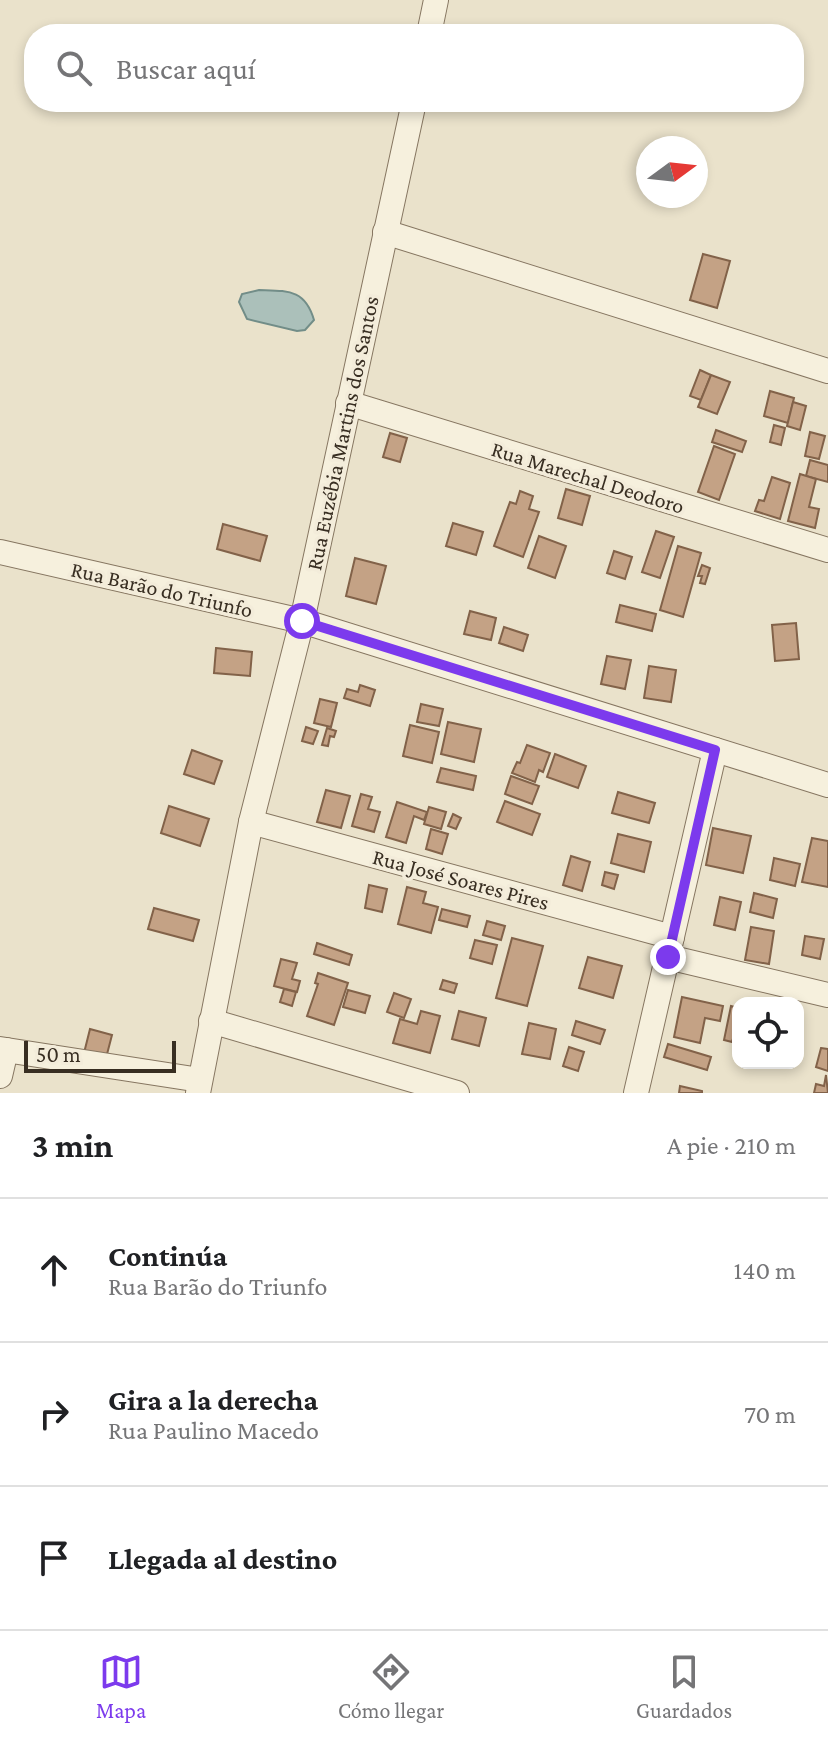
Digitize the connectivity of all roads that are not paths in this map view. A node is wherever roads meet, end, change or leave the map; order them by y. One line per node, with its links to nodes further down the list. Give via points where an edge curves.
1 (436, 0): 2 (street)
2 (431, 24)
3 (412, 112): 4 (street, Rua Euzébia Martins dos Santos)
4 (385, 232): 5 (street); 6 (street, Rua Euzébia Martins dos Santos)
5 (828, 371)
6 (348, 403): 7 (street, Rua Marechal Deodoro); 9 (street, Rua Euzébia Martins dos Santos)
7 (828, 550)
8 (0, 552): 9 (street, Rua Barão do Triunfo)
9 (302, 621): 10 (street, Rua Barão do Triunfo); 12 (street, Rua Euzébia Martins dos Santos)
10 (715, 750): 11 (street, Rua Barão do Triunfo); 13 (street)
11 (828, 785)
12 (251, 822): 13 (street, Rua José Soares Pires); 15 (street, Rua Euzébia Martins dos Santos)
13 (670, 947): 14 (street, Rua José Soares Pires); 20 (street)
14 (828, 995)
15 (211, 1021): 18 (street, Rua Euzébia Martins dos Santos); 19 (street)
16 (3, 1049): 17 (street); 18 (street)
17 (0, 1076)
18 (199, 1087)
19 (457, 1093)
20 (636, 1093)

